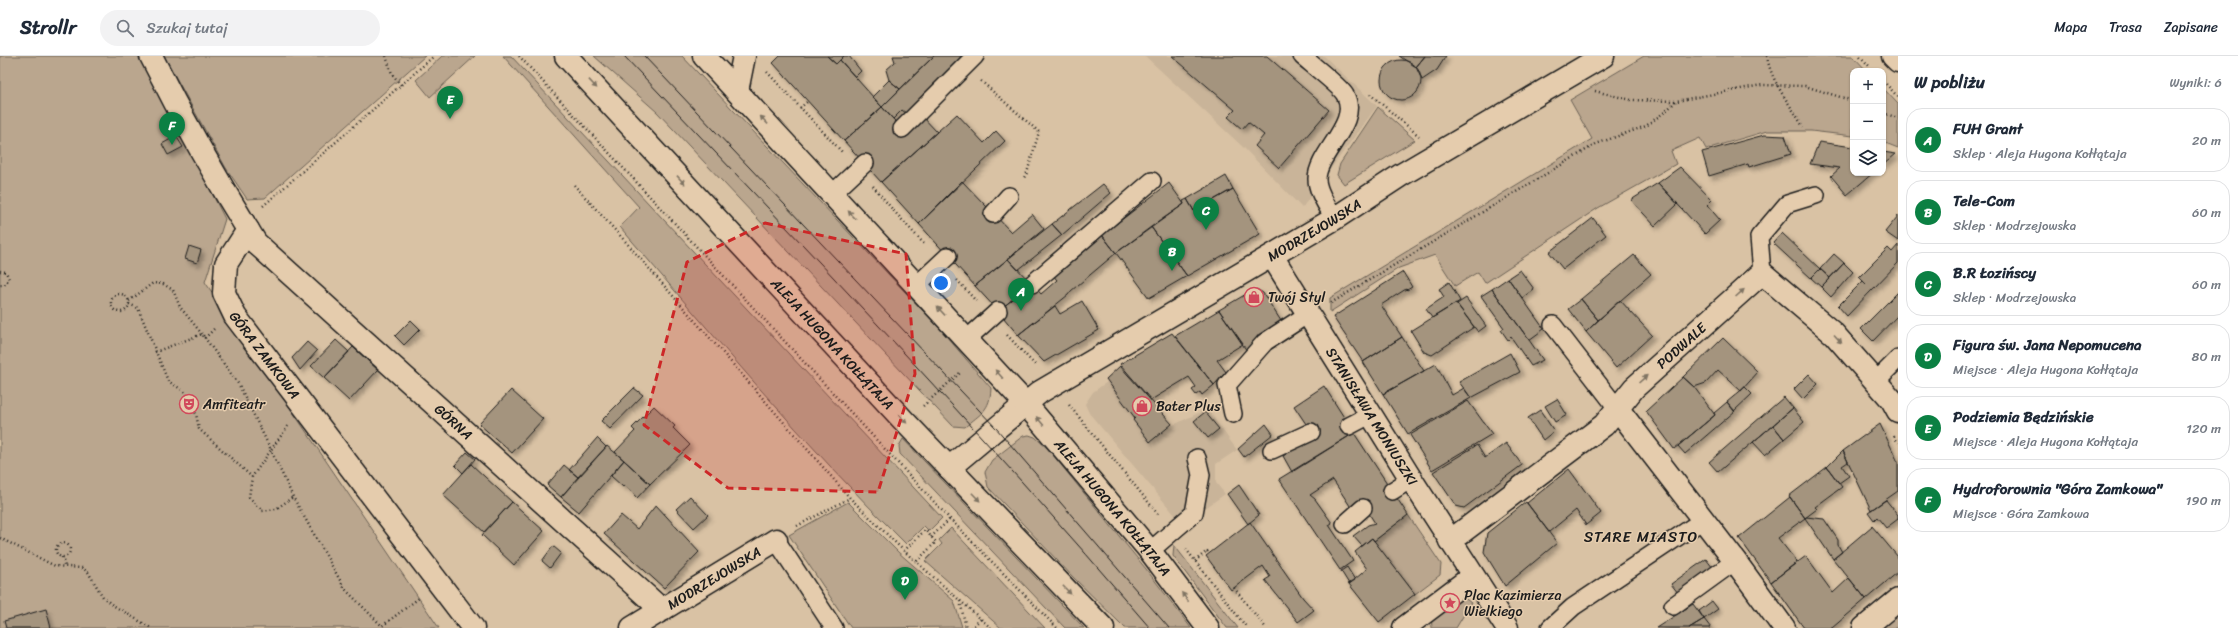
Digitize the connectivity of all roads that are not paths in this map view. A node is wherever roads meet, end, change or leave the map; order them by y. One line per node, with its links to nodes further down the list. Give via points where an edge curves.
1 (151, 56): 19 (street, via 175,105)
2 (566, 56): 40 (street, ALEJA HUGONA KOŁŁĄTAJA, one-way to 40)
3 (704, 56): 10 (street, ALEJA HUGONA KOŁŁĄTAJA)
4 (744, 56): 10 (street)
5 (975, 56): 11 (lane)
6 (1302, 56): 18 (lane, via 1345,94 1350,107 1346,120 1319,169 1317,180)
7 (1603, 56): 18 (street, MODRZEJOWSKA, via 1401,175)
8 (1893, 56): 9 (street)
9 (1898, 61)
10 (737, 91): 14 (street, ALEJA HUGONA KOŁŁĄTAJA, one-way to 10)
11 (902, 129)
12 (862, 166): 14 (lane)
13 (1152, 181): 23 (lane)
14 (832, 194): 24 (street, ALEJA HUGONA KOŁŁĄTAJA, one-way to 14)
15 (1816, 195): 22 (lane, via 1787,204 1759,237)
16 (1009, 196): 17 (lane)
17 (993, 214)
18 (1334, 219): 20 (street, MODRZEJOWSKA)
19 (248, 230): 53 (street, GÓRNA, via 256,243); 54 (street, GÓRA ZAMKOWA, via 226,264 224,293 235,316)
20 (1272, 256): 25 (street, STANISŁAWA MONIUSZKI); 31 (street, MODRZEJOWSKA)
21 (945, 259): 24 (lane)
22 (1762, 273): 30 (street, one-way to 30, via 1834,334); 32 (street, PODWALE, one-way to 22, via 1634,388)
23 (1032, 284)
24 (917, 285): 28 (street, ALEJA HUGONA KOŁŁĄTAJA, one-way to 24)
25 (1316, 311): 33 (lane, via 1265,342 1227,385); 34 (street, STANISŁAWA MONIUSZKI)
26 (994, 314): 28 (lane)
27 (1553, 325): 32 (lane)
28 (974, 347): 31 (street, ALEJA HUGONA KOŁŁĄTAJA, one-way to 28)
29 (1898, 359): 30 (lane)
30 (1875, 382): 35 (street, via 1892,400)
31 (1025, 403): 40 (street, MODRZEJOWSKA); 48 (street, ALEJA HUGONA KOŁŁĄTAJA, one-way to 31)
32 (1617, 408): 44 (street); 47 (street, PODWALE, via 1604,425)
33 (1233, 414)
34 (1370, 415): 36 (lane); 41 (street, STANISŁAWA MONIUSZKI)
35 (1894, 420)
36 (1349, 426)
37 (1311, 432): 38 (lane)
38 (1272, 450)
39 (1197, 458): 48 (lane, via 1201,475 1194,513)
40 (949, 468): 57 (street, ALEJA HUGONA KOŁŁĄTAJA, one-way to 57)
41 (1410, 479): 42 (lane); 47 (street, STANISŁAWA MONIUSZKI)
42 (1392, 491)
43 (1363, 508): 45 (lane)
44 (1703, 520): 49 (street); 61 (lane, via 1573,607)
45 (1345, 524)
46 (783, 535): 53 (street, MODRZEJOWSKA); 56 (lane)
47 (1450, 541): 50 (street, STANISŁAWA MONIUSZKI)
48 (1150, 551): 58 (street, ALEJA HUGONA KOŁŁĄTAJA, one-way to 48)
49 (1735, 561): 52 (lane); 62 (street)
50 (1473, 576): 59 (street); 60 (street)
51 (1898, 600): 63 (street)
52 (1673, 606)
53 (662, 610): 55 (street, MODRZEJOWSKA)
54 (473, 628)
55 (632, 628)
56 (834, 628)
57 (1103, 628)
58 (1208, 628)
59 (1404, 628)
60 (1507, 628)
61 (1550, 628)
62 (1784, 628)
63 (1864, 628)

